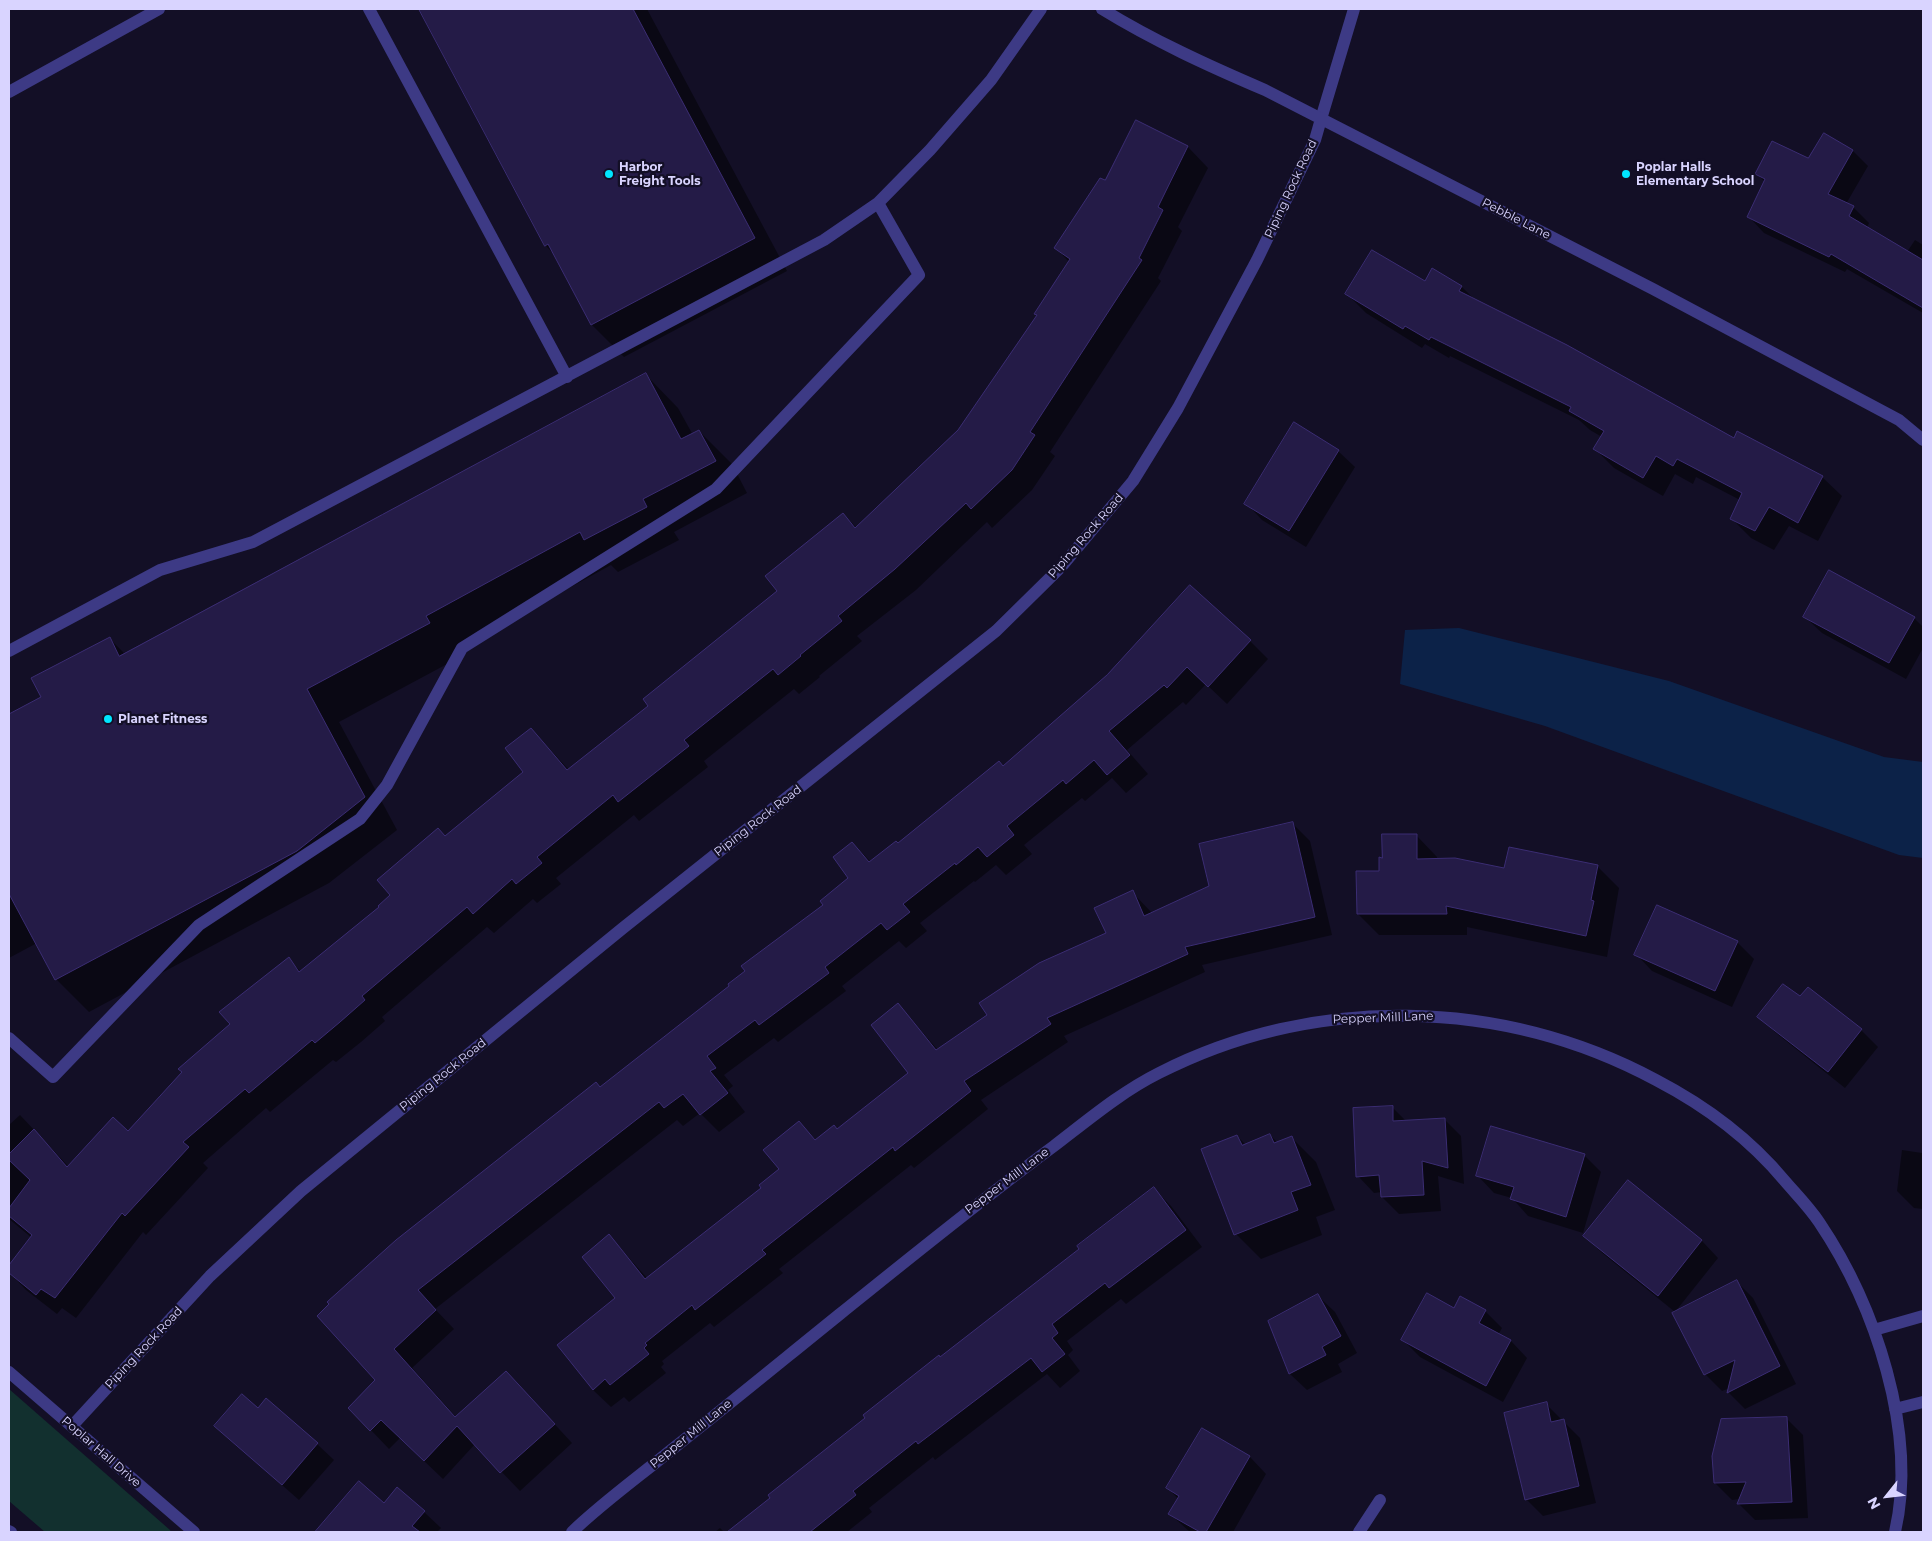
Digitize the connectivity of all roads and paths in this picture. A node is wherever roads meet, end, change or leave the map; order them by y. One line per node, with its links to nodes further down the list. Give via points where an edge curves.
1 (159, 9): 6 (street)
2 (369, 9): 9 (street)
3 (1041, 9): 8 (street, via 990,80 930,150)
4 (1102, 9): 7 (street, Pebble Lane, via 1209,66)
5 (1354, 9): 7 (street, Piping Rock Road)
6 (9, 92)
7 (1321, 119): 10 (street, Pebble Lane, via 1900,420); 18 (street, Piping Rock Road, via 1257,260 1178,408 1133,480 1062,566 996,631 623,928 300,1192 210,1276)
8 (878, 203): 9 (street, via 824,240); 12 (street, via 919,275 716,489 462,648 388,785 360,819 199,925 53,1077)
9 (567, 377): 11 (street, via 253,542 160,570)
10 (1923, 440)
11 (9, 651)
12 (9, 1038)
13 (1923, 1316): 14 (street)
14 (1874, 1330): 17 (street, Pepper Mill Lane); 21 (street, Pepper Mill Lane, via 1845,1266 1818,1220 1776,1170 1738,1134 1685,1095 1628,1064 1567,1040 1490,1021 1425,1015 1346,1017 1280,1028 1216,1047 1156,1074 1122,1095 991,1192)
15 (9, 1372): 18 (street, Poplar Hall Drive)
16 (1923, 1402): 17 (street)
17 (1895, 1409): 23 (street, Pepper Mill Lane, via 1902,1471)
18 (72, 1426): 20 (street, Poplar Hall Drive)
19 (1380, 1500): 22 (street)
20 (194, 1532)
21 (572, 1532)
22 (1359, 1532)
23 (1895, 1532)

